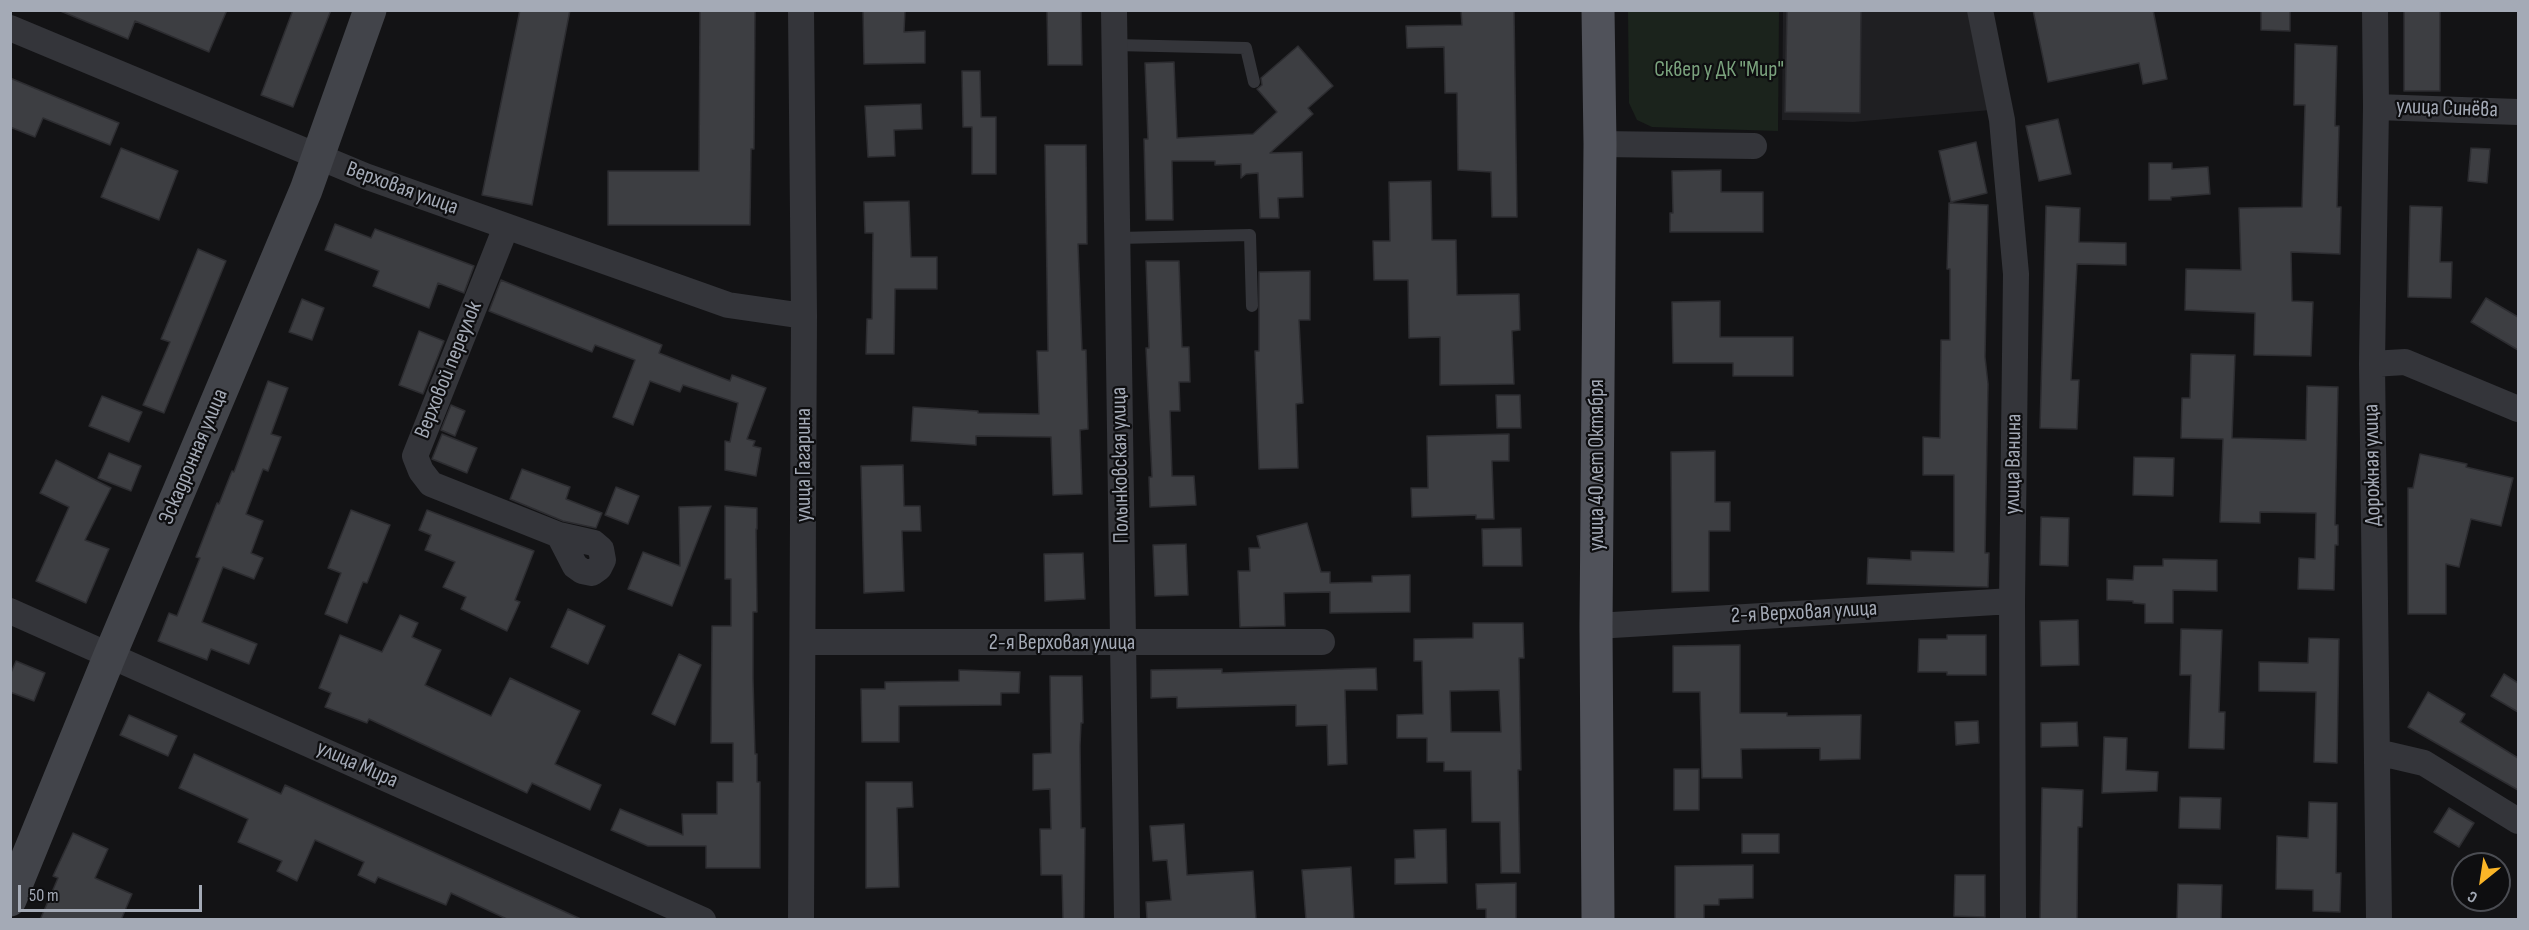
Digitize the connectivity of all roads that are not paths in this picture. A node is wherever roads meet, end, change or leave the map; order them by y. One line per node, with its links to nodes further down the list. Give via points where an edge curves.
1 (370, 10): 14 (street, Эскадронная улица)
2 (801, 10): 18 (street, улица Гагарина)
3 (1114, 10): 8 (street, Полынковская улица)
4 (1598, 10): 12 (main road, улица 40 лет Октября)
5 (1980, 10): 22 (street, улица Ванина, via 2002,120 2016,274)
6 (2375, 10): 10 (street, Дорожная улица)
7 (10, 28): 14 (street, Верховая улица)
8 (1115, 45): 9 (lane, via 1246,48); 16 (street, Полынковская улица)
9 (1254, 82)
10 (2376, 107): 11 (street, улица Синёва); 19 (street, Дорожная улица)
11 (2518, 112)
12 (1600, 144): 13 (street); 24 (main road, улица 40 лет Октября)
13 (1754, 147)
14 (319, 158): 15 (street, Верховая улица); 28 (street, Эскадронная улица)
15 (506, 226): 18 (street, Верховая улица, via 728,305); 21 (street, Верховой переулок, via 415,456 431,484)
16 (1118, 238): 17 (lane, via 1250,235); 27 (street, Полынковская улица)
17 (1252, 306)
18 (804, 316): 25 (street, улица Гагарина)
19 (2372, 364): 20 (street, via 2405,362); 29 (street, Дорожная улица)
20 (2518, 409)
21 (559, 535)
22 (2012, 601): 24 (street, 2-я Верховая улица); 36 (street, улица Ванина)
23 (10, 611): 28 (street, улица Мира)
24 (1596, 626): 35 (main road, улица 40 лет Октября)
25 (803, 642): 27 (street, 2-я Верховая улица); 33 (street, улица Гагарина)
26 (1322, 642): 27 (street, 2-я Верховая улица)
27 (1123, 643): 34 (street, Полынковская улица)
28 (110, 655): 31 (street, Эскадронная улица); 32 (street, улица Мира)
29 (2377, 752): 30 (street, via 2424,763); 37 (street, Дорожная улица)
30 (2518, 821)
31 (10, 900)
32 (703, 920)
33 (801, 920)
34 (1127, 920)
35 (1598, 920)
36 (2013, 920)
37 (2379, 920)

